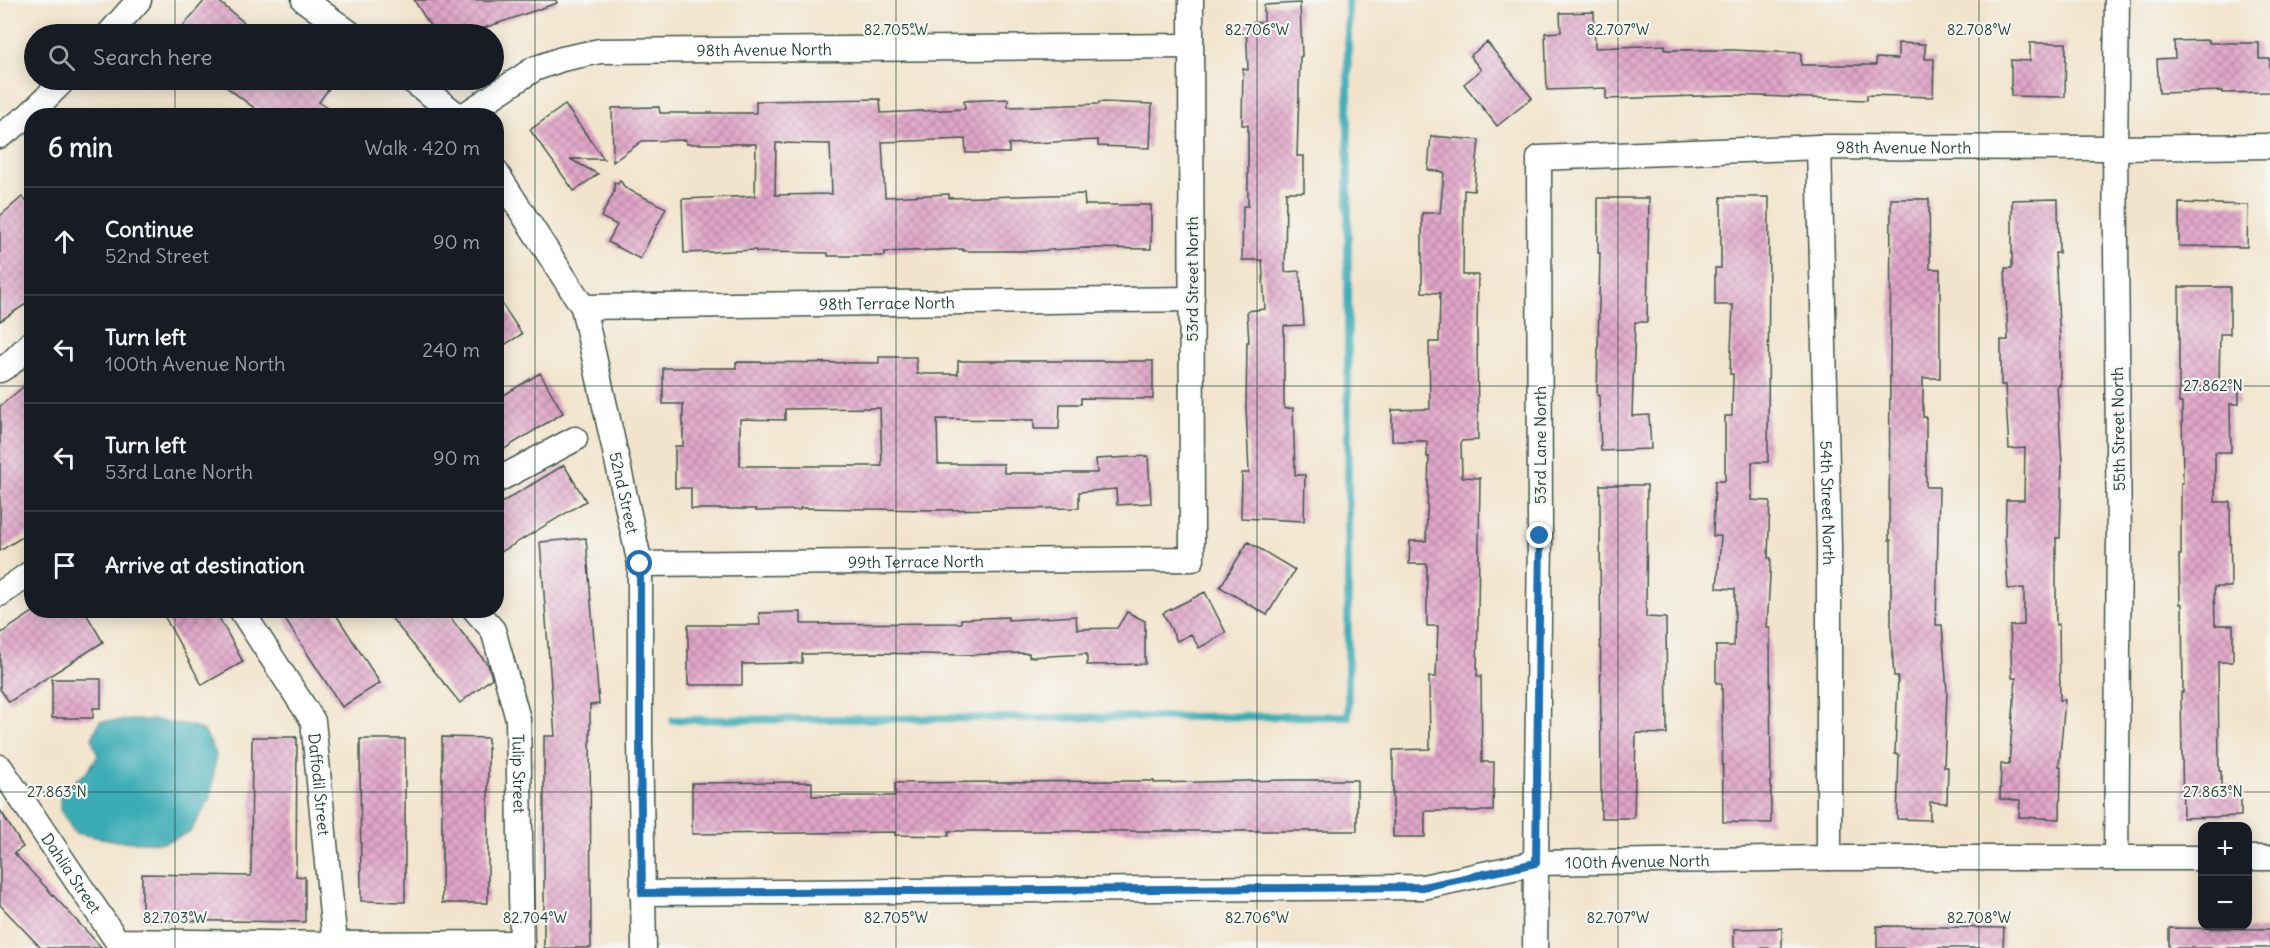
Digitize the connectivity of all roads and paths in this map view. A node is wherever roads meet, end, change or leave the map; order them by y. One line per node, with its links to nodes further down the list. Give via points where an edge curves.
1 (139, 0): 5 (street)
2 (304, 0): 6 (street)
3 (1191, 0): 7 (street, 53rd Street North)
4 (2118, 2): 19 (street, 55th Street North)
5 (118, 24)
6 (337, 24)
7 (1190, 46): 8 (street, 98th Avenue North, via 600,51 534,69); 22 (street, 53rd Street North)
8 (504, 88)
9 (54, 90): 12 (street)
10 (425, 90): 13 (street)
11 (501, 90): 14 (street, 98th Avenue North)
12 (36, 108)
13 (450, 108)
14 (473, 108)
15 (24, 119): 16 (street)
16 (0, 136)
17 (2270, 146): 19 (street, 98th Avenue North)
18 (1819, 147): 19 (street, 98th Avenue North); 20 (street, 98th Avenue North); 35 (street, 54th Street North, via 1829,546)
19 (2115, 148): 36 (street, 55th Street North, via 2119,541)
20 (1539, 158): 40 (street, 53rd Lane North)
21 (504, 184): 23 (street, 52nd Street)
22 (1192, 299): 23 (street, 98th Terrace North); 28 (street, 53rd Street North)
23 (583, 307): 29 (street, 52nd Street)
24 (24, 350): 25 (street)
25 (0, 370)
26 (575, 439): 27 (street)
27 (504, 477)
28 (1192, 559): 29 (street, 99th Terrace North)
29 (640, 564): 41 (street, 52nd Street)
30 (24, 578): 31 (street)
31 (0, 594)
32 (246, 618): 42 (street, Daffodil Street, via 314,722)
33 (483, 618): 43 (street, Tulip Street, via 494,630 518,719)
34 (0, 767): 42 (street, Dahlia Street, via 117,941)
35 (1829, 858): 36 (street, 100th Avenue North); 40 (street, 100th Avenue North)
36 (2116, 858): 37 (street, 100th Avenue North)
37 (2198, 858)
38 (2252, 858): 39 (street)
39 (2270, 858)
40 (1536, 863): 41 (street, 100th Avenue North, via 1423,887); 45 (street, 53rd Lane North)
41 (642, 893): 44 (street, 52nd Street)
42 (335, 944): 43 (street, Dahlia Street)
43 (522, 945)
44 (644, 948)
45 (1535, 948)

